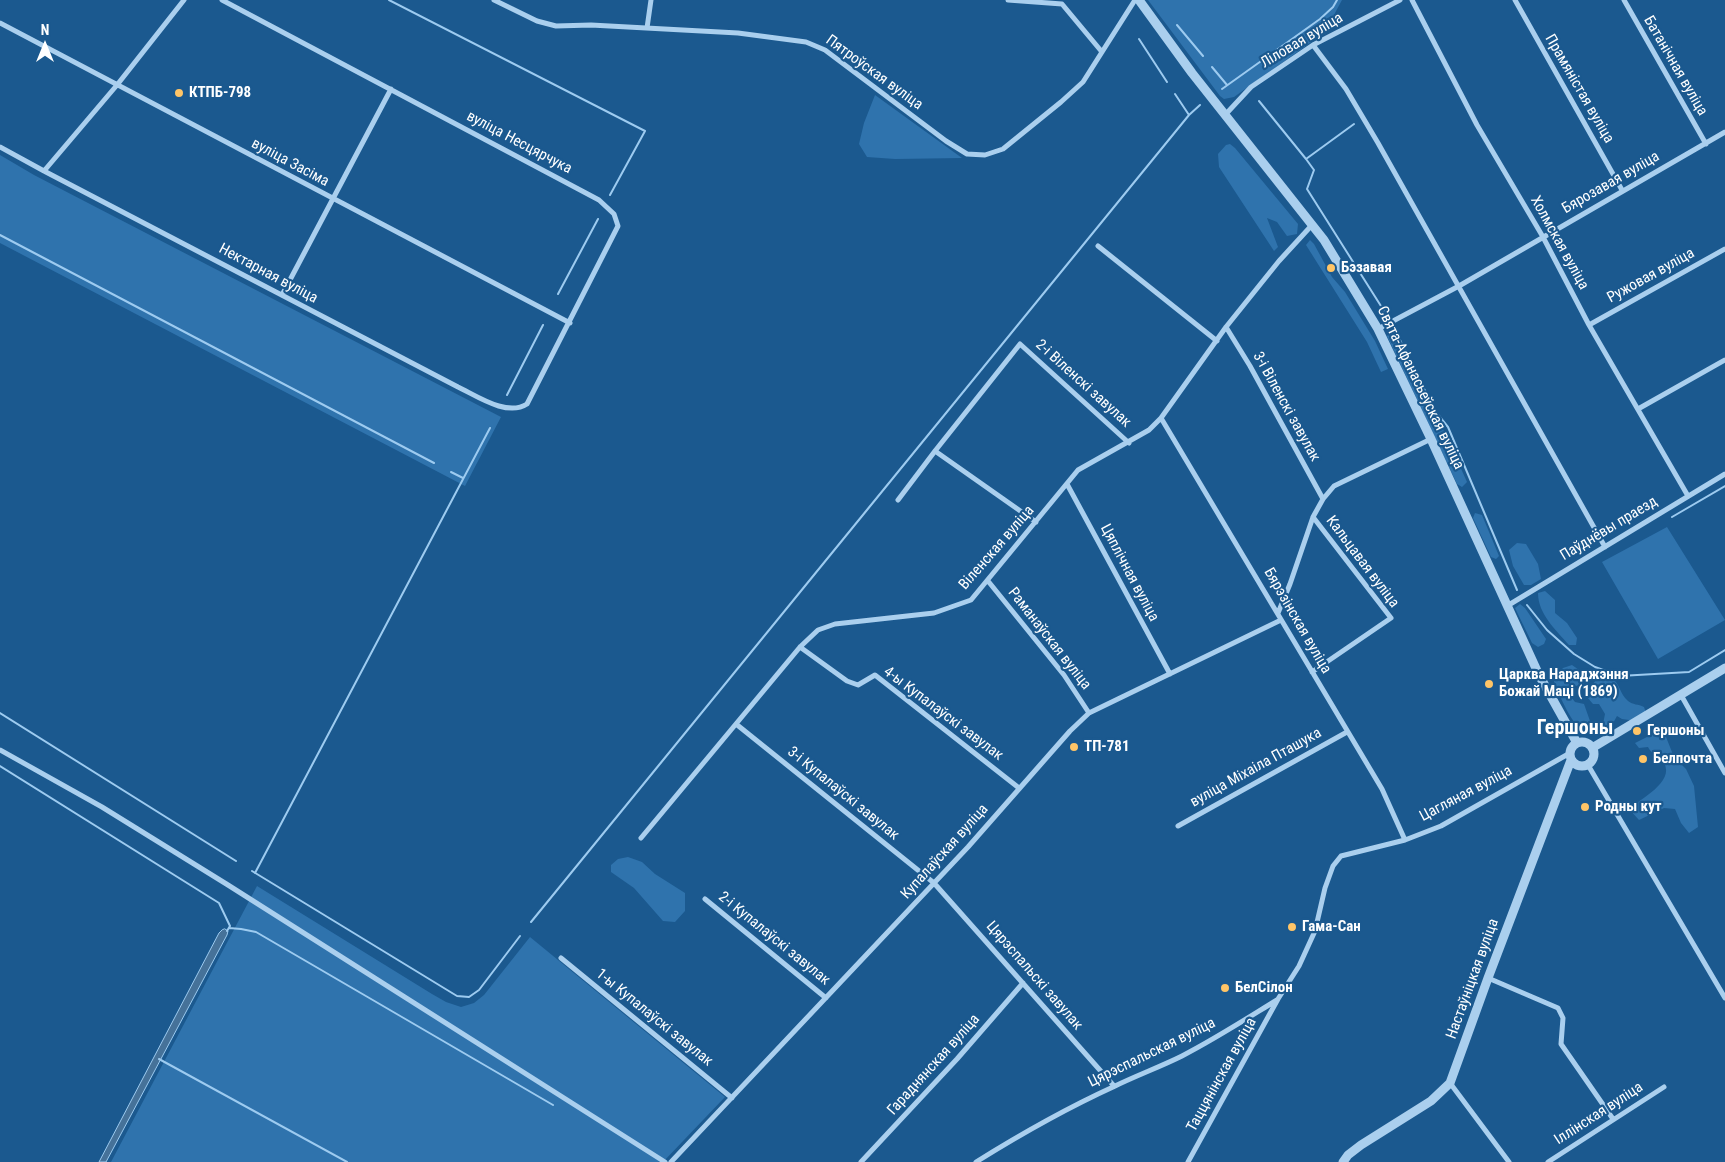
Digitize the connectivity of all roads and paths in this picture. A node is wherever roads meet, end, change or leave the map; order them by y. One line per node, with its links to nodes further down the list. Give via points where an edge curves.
1 (184, 0): 15 (street)
2 (222, 0): 16 (street, вуліца Несцярчука)
3 (494, 0): 12 (street, Пятроўская вуліца, via 536,22 556,26)
4 (651, 0): 12 (street)
5 (1008, 0): 14 (street, via 1062,4)
6 (1137, 0): 14 (street, Пятроўская вуліца); 17 (street, Свята-Афанасьеўская вуліца)
7 (1400, 0): 13 (street, Ліловая вуліца)
8 (1412, 0): 25 (street, Холмская вуліца, via 1477,125)
9 (1514, 0): 22 (street, Прамяністая вуліца)
10 (1624, 0): 19 (street, Батанічная вуліца)
11 (0, 24): 15 (street, вуліца Засіма)
12 (647, 28): 14 (street, Пятроўская вуліца, via 776,36 806,42 825,50 946,141 967,154 985,155 1003,149 1061,102 1082,82)
13 (1313, 45): 17 (street, Ліловая вуліца, via 1252,87); 28 (street, via 1346,89)
14 (1102, 52)
15 (118, 85): 21 (street); 23 (street, вуліца Засіма)
16 (391, 89): 23 (street); 30 (street, вуліца Несцярчука, via 599,200 614,214 618,226)
17 (1226, 115): 24 (street, Свята-Афанасьеўская вуліца)
18 (1725, 132): 19 (street, Бярозавая вуліца)
19 (1706, 144): 22 (street, Бярозавая вуліца)
20 (0, 147): 21 (street, Нектарная вуліца)
21 (44, 172): 29 (street, Нектарная вуліца)
22 (1622, 190): 25 (street, Бярозавая вуліца)
23 (333, 200): 29 (street); 30 (street, вуліца Засіма)
24 (1312, 225): 32 (street, Віленская вуліца); 33 (street, Свята-Афанасьеўская вуліца)
25 (1543, 238): 28 (street, Бярозавая вуліца); 31 (street, Холмская вуліца)
26 (1098, 246): 34 (street)
27 (1725, 249): 31 (street, Ружовая вуліца)
28 (1459, 286): 33 (street, Бярозавая вуліца); 49 (street)
29 (282, 295): 36 (street, Нектарная вуліца, via 485,400 508,408)
30 (570, 323): 36 (street, вуліца Несцярчука)
31 (1589, 325): 37 (street, Холмская вуліца)
32 (1226, 327): 34 (street, Віленская вуліца); 45 (street, 3-і Віленскі завулак)
33 (1378, 329): 39 (street, Свята-Афанасьеўская вуліца)
34 (1216, 341): 38 (street, Віленская вуліца)
35 (1725, 360): 37 (street)
36 (528, 404)
37 (1638, 409): 44 (street, Холмская вуліца)
38 (1161, 418): 40 (street, Віленская вуліца); 52 (street, Бярэзінская вуліца)
39 (1431, 439): 45 (street, via 1334,486); 51 (street, Свята-Афанасьеўская вуліца)
40 (1129, 443): 41 (street, 2-і Віленскі завулак, via 1020,344); 43 (street, Віленская вуліца, via 1078,470)
41 (935, 451): 46 (street); 48 (street)
42 (1725, 474): 44 (street, Паўднёвы праезд)
43 (1067, 484): 48 (street, Віленская вуліца); 57 (street, Цяплічная вуліца)
44 (1688, 496): 49 (street, Паўднёвы праезд)
45 (1323, 499): 47 (street)
46 (898, 500)
47 (1313, 517): 52 (street); 56 (street, Кальцавая вуліца, via 1390,618)
48 (1036, 522): 50 (street, Віленская вуліца)
49 (1605, 547): 51 (street, Паўднёвы праезд)
50 (988, 581): 54 (street, Віленская вуліца, via 972,600 934,613 835,624 818,630); 59 (street, Раманаўская вуліца, via 1064,675)
51 (1507, 606): 62 (street, Свята-Афанасьеўская вуліца, via 1541,680)
52 (1278, 613): 53 (street, Бярэзінская вуліца)
53 (1282, 620): 56 (street, Бярэзінская вуліца); 57 (street, Купалаўская вуліца)
54 (800, 647): 60 (street, Віленская вуліца); 68 (street, 4-ы Купалаўскі завулак, via 847,681 858,685 875,675)
55 (1725, 668): 58 (street)
56 (1312, 672): 61 (street, Бярэзінская вуліца)
57 (1170, 674): 59 (street, Купалаўская вуліца)
58 (1681, 696): 63 (street); 67 (street)
59 (1089, 713): 68 (street, Купалаўская вуліца)
60 (736, 724): 70 (street, Віленская вуліца); 73 (street, 3-і Купалаўскі завулак)
61 (1347, 732): 69 (street, вуліца Міхаіла Пташука); 71 (street, Бярэзінская вуліца, via 1382,789)
62 (1577, 743): 63 (street); 65 (street)
63 (1592, 748): 66 (street, via 1594,756)
64 (0, 750): 86 (street, via 220,879)
65 (1571, 757): 66 (street, via 1580,766); 71 (street, Цагляная вуліца, via 1441,826); 76 (street, Настаўніцкая вуліца)
66 (1588, 765): 79 (street)
67 (1725, 773)
68 (1019, 788): 73 (street, Купалаўская вуліца)
69 (1178, 826)
70 (641, 838)
71 (1405, 840): 72 (street, Цагляная вуліца)
72 (1341, 856): 80 (street, Цярэспальская вуліца, via 1333,866 1325,888 1315,931 1299,966)
73 (934, 883): 77 (street, Цярэспальскі завулак); 78 (street, Купалаўская вуліца)
74 (705, 899): 78 (street, 2-і Купалаўскі завулак)
75 (561, 958): 84 (street, 1-ы Купалаўскі завулак)
76 (1488, 978): 81 (street, Настаўніцкая вуліца); 85 (street, via 1558,1008 1563,1018 1561,1044)
77 (1023, 983): 82 (street, Цярэспальскі завулак); 88 (street, Гараднянская вуліца)
78 (826, 998): 84 (street, Купалаўская вуліца)
79 (1725, 998)
80 (1278, 999): 82 (street, Цярэспальская вуліца, via 1181,1057); 90 (street, Таццянінская вуліца)
81 (1450, 1083): 91 (street, Настаўніцкая вуліца, via 1431,1102 1361,1145); 92 (street)
82 (1114, 1086): 89 (street, Цярэспальская вуліца, via 1029,1129)
83 (1664, 1087): 85 (street, Іллінская вуліца)
84 (732, 1098): 87 (street, Купалаўская вуліца)
85 (1613, 1119): 93 (street, Іллінская вуліца)
86 (666, 1162)
87 (671, 1162)
88 (861, 1162)
89 (976, 1162)
90 (1188, 1162)
91 (1343, 1162)
92 (1509, 1162)
93 (1548, 1162)

